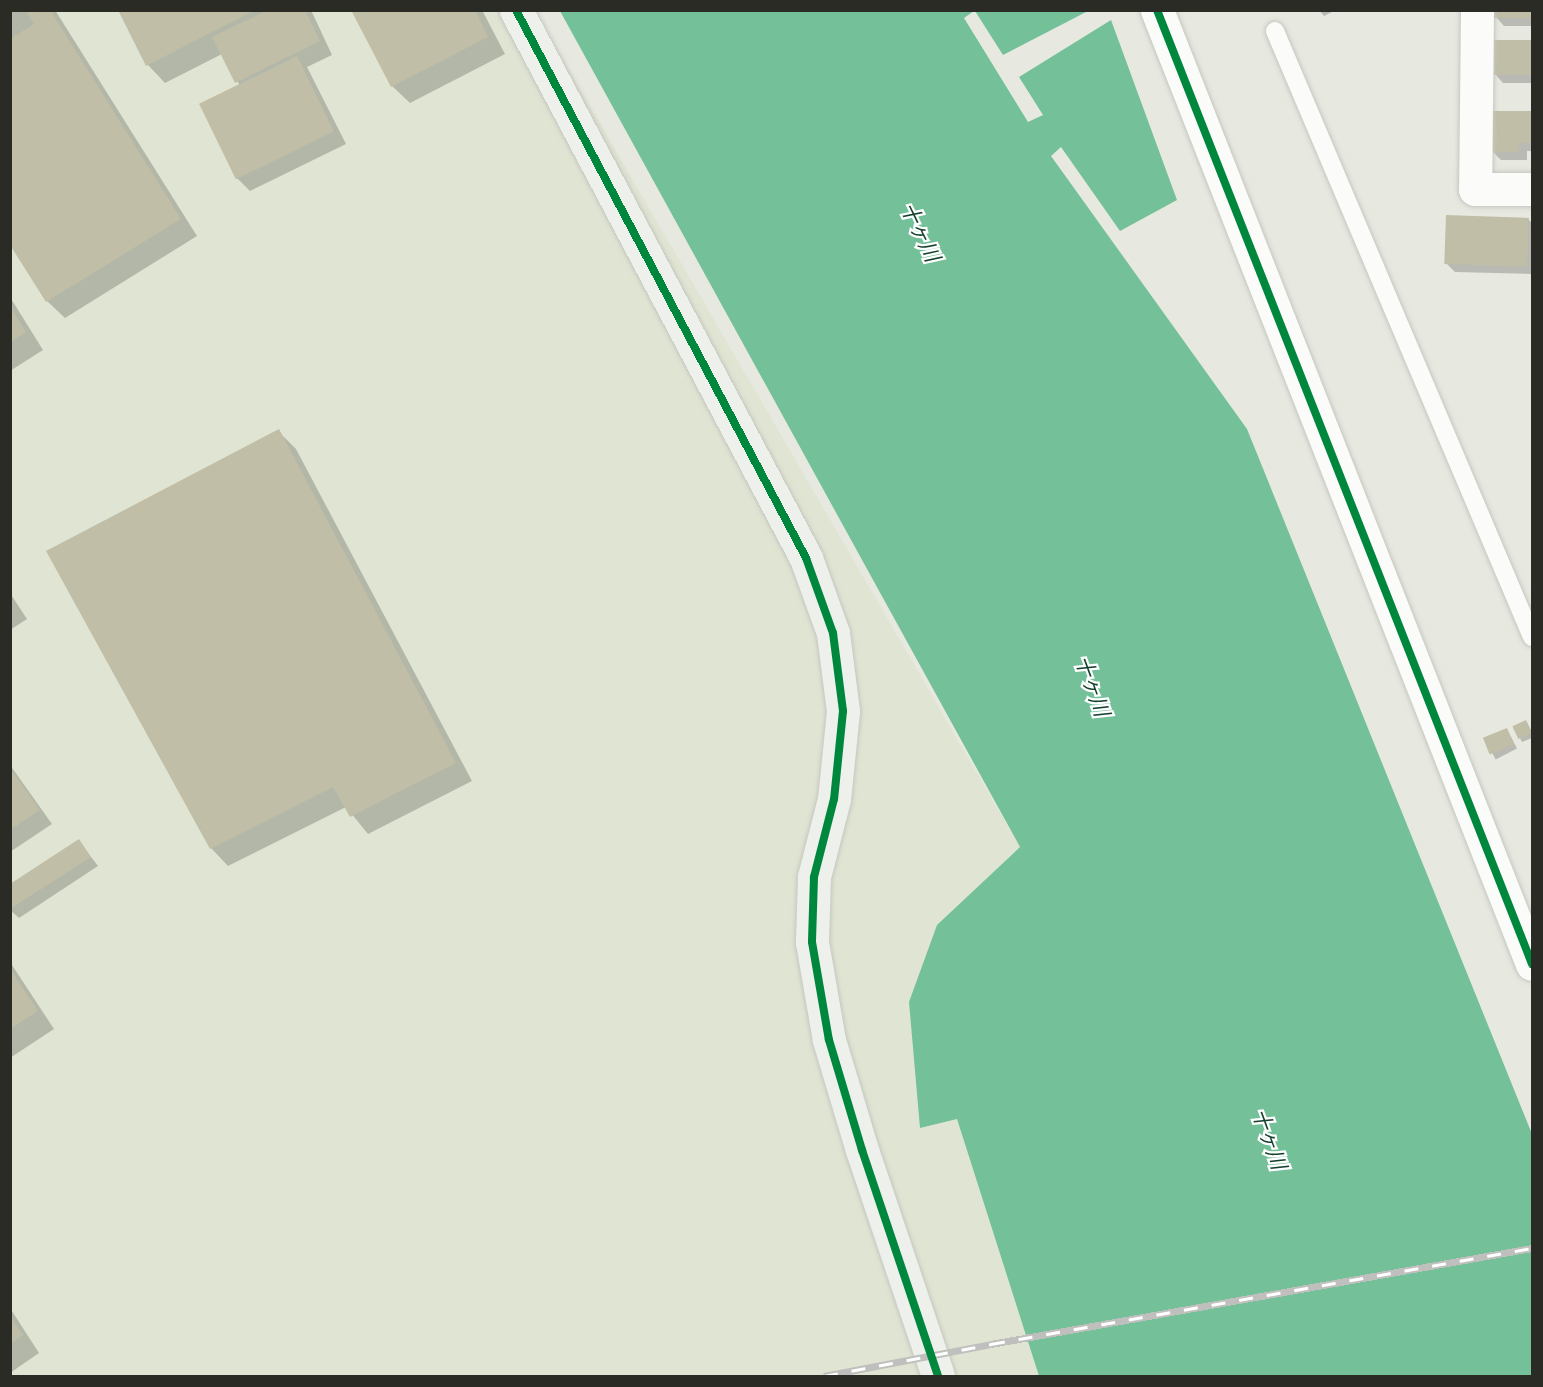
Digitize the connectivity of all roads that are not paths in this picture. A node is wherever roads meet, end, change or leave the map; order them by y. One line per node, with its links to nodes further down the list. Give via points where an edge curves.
1 (516, 10): 8 (street, via 806,558 833,633 843,711 834,799 814,877 812,942 829,1040)
2 (1157, 10): 7 (street)
3 (1477, 10): 5 (street, via 1475,189)
4 (1275, 32): 6 (lane)
5 (1533, 189)
6 (1533, 638)
7 (1533, 964)
8 (934, 1373)

